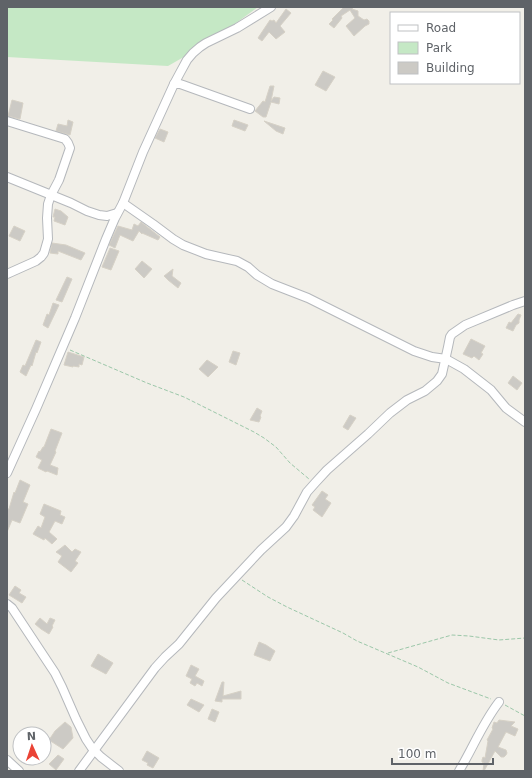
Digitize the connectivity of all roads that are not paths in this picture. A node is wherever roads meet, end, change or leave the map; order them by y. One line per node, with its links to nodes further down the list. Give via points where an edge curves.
1 (271, 7): 2 (street, via 238,28 200,47 187,60)
2 (174, 84): 3 (street); 7 (street)
3 (250, 109)
4 (7, 121): 6 (street, via 68,142 70,148)
5 (7, 177): 6 (street)
6 (51, 195): 8 (street, via 99,215); 9 (street, via 47,210 48,239 44,253 36,261)
7 (123, 203): 8 (street); 11 (street, via 183,245 206,254 237,261 272,284 308,298 414,351)
8 (117, 213): 13 (street, via 75,318)
9 (7, 274)
10 (525, 301): 11 (street, via 456,330 450,337)
11 (446, 359): 12 (street, via 491,390 506,408); 16 (street, via 437,381 390,413 315,483 286,527 216,598 179,644 155,668)
12 (525, 422)
13 (7, 473)
14 (7, 604): 16 (street, via 55,673 82,732)
15 (499, 702): 21 (street, via 481,728)
16 (95, 751): 19 (street); 20 (street)
17 (7, 760): 18 (street)
18 (19, 771)
19 (79, 771)
20 (119, 771)
21 (459, 771)

